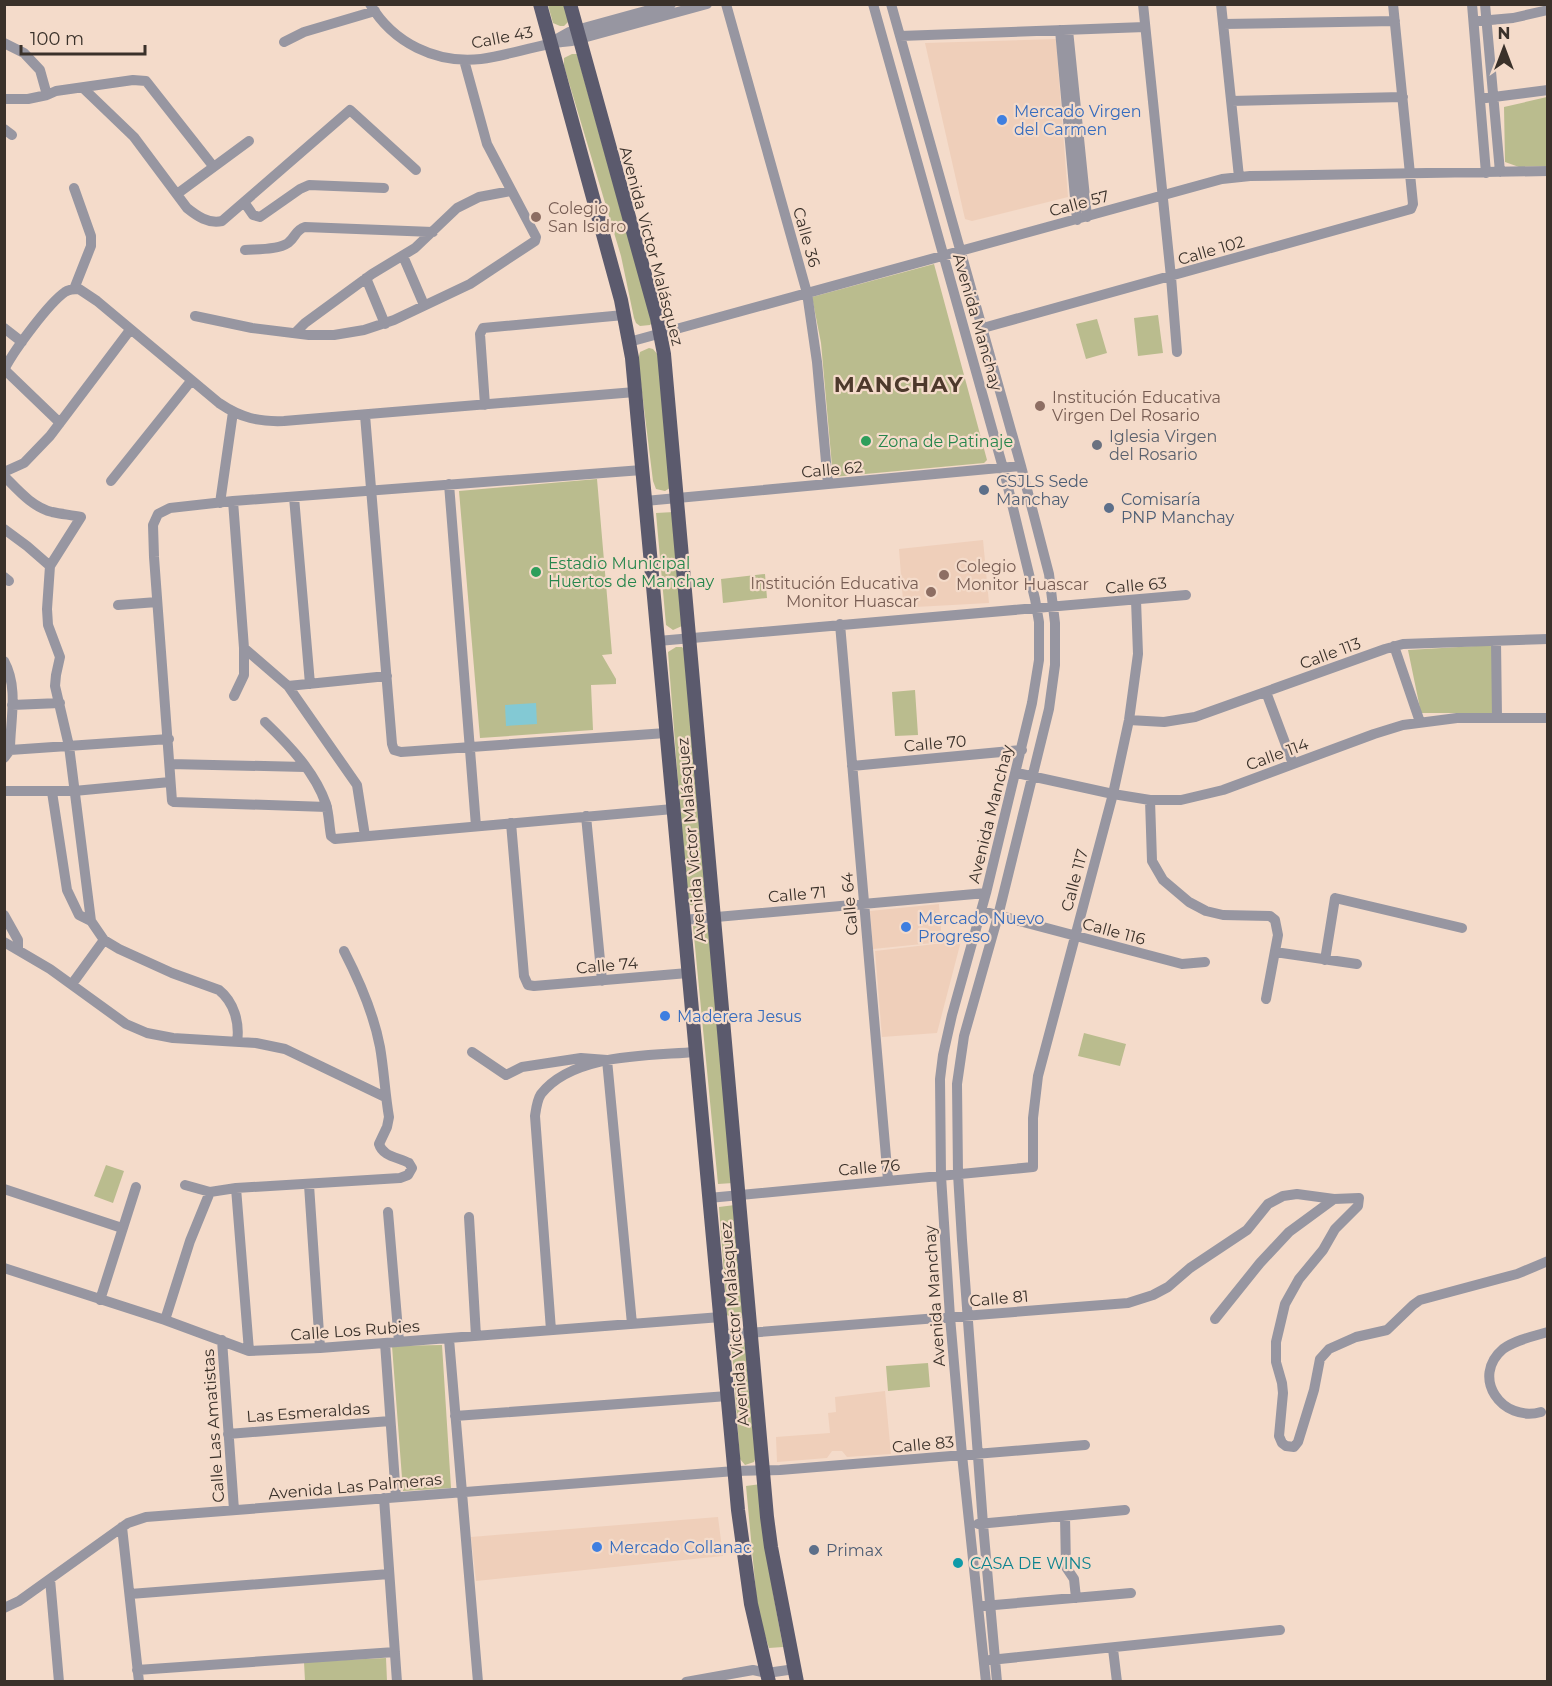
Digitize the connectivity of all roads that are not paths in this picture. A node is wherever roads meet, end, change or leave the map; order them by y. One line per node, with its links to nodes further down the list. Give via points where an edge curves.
1 (540, 4): 24 (main road, Avenida Victor Malásquez)
2 (570, 4): 21 (main road, Avenida Victor Malásquez)
3 (671, 4): 21 (street)
4 (707, 4): 21 (street)
5 (726, 4): 58 (street, Calle 36)
6 (873, 4): 53 (street, Avenida Manchay)
7 (891, 4): 22 (street, Avenida Manchay)
8 (1143, 4): 19 (street)
9 (1221, 4): 18 (street)
10 (1393, 4): 15 (street)
11 (1472, 4): 17 (street)
12 (1485, 4): 16 (street)
13 (373, 8): 23 (street); 26 (street, Calle 43, via 391,30 412,45 437,56)
14 (1548, 10): 16 (street)
15 (1395, 21): 18 (street); 30 (street)
16 (1486, 21): 17 (street); 33 (street)
17 (1473, 22): 31 (street)
18 (1223, 24): 34 (street)
19 (1145, 27): 20 (street); 47 (street)
20 (1064, 30): 22 (street); 49 (street)
21 (578, 34): 24 (street, Calle 43); 67 (main road, Avenida Victor Malásquez)
22 (900, 36): 52 (street, Avenida Manchay)
23 (284, 42)
24 (550, 42): 26 (street, Calle 43); 60 (main road, Avenida Victor Malásquez)
25 (4, 43): 29 (street, via 24,52 40,70)
26 (464, 60): 45 (street, via 487,144)
27 (83, 88): 29 (street); 36 (street, via 146,81); 46 (street, via 139,142)
28 (1548, 90): 33 (street)
29 (47, 95): 32 (street)
30 (1403, 97): 34 (street); 40 (street)
31 (1480, 98): 33 (street); 41 (street)
32 (4, 99)
33 (1493, 99): 39 (street)
34 (1231, 101): 42 (street)
35 (249, 141): 36 (street)
36 (213, 166): 46 (street)
37 (416, 170): 48 (street, via 350,110)
38 (1548, 171): 39 (street, Calle 57)
39 (1500, 172): 41 (street, Calle 57)
40 (1411, 173): 41 (street, Calle 57); 42 (street, Calle 57); 55 (street, Calle 102, via 1410,210)
41 (1486, 173)
42 (1239, 177): 47 (street, Calle 57)
43 (74, 188): 57 (street, via 91,246)
44 (384, 188): 48 (street, via 305,186 260,217 253,215)
45 (511, 191): 50 (street, via 463,204); 59 (street, via 535,241 483,277)
46 (177, 194): 48 (street, via 195,215 211,222 222,221)
47 (1161, 196): 49 (street, Calle 57); 55 (street)
48 (244, 202)
49 (1082, 218): 52 (street, Calle 57)
50 (433, 232): 51 (street, via 305,227 284,245); 54 (street)
51 (245, 250)
52 (960, 251): 53 (street, Calle 57); 64 (street, Avenida Manchay)
53 (943, 255): 58 (street, Calle 57); 78 (street, Avenida Manchay)
54 (403, 256): 56 (street); 59 (street)
55 (1171, 277): 64 (street, Calle 102); 70 (street)
56 (366, 278): 62 (street); 66 (street)
57 (74, 290): 65 (street, via 79,289 96,301); 68 (street, via 67,290 55,301)
58 (807, 293): 67 (street, Calle 57); 83 (street, Calle 36)
59 (424, 305): 62 (street)
60 (624, 315): 69 (main road, Avenida Victor Malásquez); 73 (street, via 483,328 480,334)
61 (195, 316): 66 (street)
62 (385, 324): 66 (street, via 344,334)
63 (4, 328): 68 (street)
64 (982, 328): 77 (street, Avenida Manchay)
65 (130, 330): 71 (street); 76 (street)
66 (295, 333)
67 (661, 333): 69 (street, Calle 57); 86 (main road, Avenida Victor Malásquez)
68 (22, 342): 76 (street, via 6,371)
69 (629, 342): 72 (main road, Avenida Victor Malásquez)
70 (1177, 352)
71 (191, 381): 74 (street); 81 (street)
72 (635, 392): 73 (street); 79 (main road, Avenida Victor Malásquez)
73 (485, 405): 75 (street)
74 (233, 412): 75 (street, via 265,422); 89 (street)
75 (365, 415): 84 (street)
76 (60, 423): 80 (street, via 24,463)
77 (1021, 466): 78 (street, Calle 62); 97 (street, Avenida Manchay)
78 (1004, 468): 83 (street, Calle 62); 96 (street, Avenida Manchay)
79 (642, 470): 82 (street); 88 (main road, Avenida Victor Malásquez)
80 (4, 474): 91 (street, via 39,506 81,517)
81 (111, 481)
82 (449, 484): 84 (street); 125 (street)
83 (828, 484): 86 (street, Calle 62)
84 (372, 490): 85 (street); 108 (street)
85 (294, 497): 87 (street); 110 (street)
86 (678, 498): 88 (street, Calle 62); 99 (main road, Avenida Victor Malásquez)
87 (233, 501): 89 (street); 104 (street)
88 (645, 501): 101 (main road, Avenida Victor Malásquez)
89 (220, 503): 94 (street, via 170,508 156,516 153,525)
90 (4, 530): 91 (street)
91 (50, 566): 114 (street, via 48,625 60,657 56,675)
92 (1186, 595): 93 (street, Calle 63)
93 (1136, 600): 97 (street, Calle 63); 118 (street, Calle 117, via 1138,654)
94 (157, 602): 95 (street); 123 (street)
95 (118, 605)
96 (1036, 607): 97 (street, Calle 63); 98 (street, Calle 63); 126 (street, Avenida Manchay, via 1039,660)
97 (1054, 607): 133 (street, Avenida Manchay, via 1053,685)
98 (840, 624): 99 (street, Calle 63); 130 (street, Calle 64)
99 (690, 638): 101 (street, Calle 63); 151 (main road, Avenida Victor Malásquez)
100 (1548, 639): 102 (street, Calle 113)
101 (658, 641): 122 (main road, Avenida Victor Malásquez)
102 (1496, 641): 103 (street, Calle 113); 116 (street)
103 (1394, 646): 112 (street, Calle 113); 120 (street)
104 (244, 648): 105 (street); 107 (street)
105 (256, 658): 107 (street); 111 (street)
106 (4, 661): 109 (street, via 10,671)
107 (244, 675): 113 (street)
108 (387, 676): 110 (street); 125 (street, via 394,750)
109 (8, 682): 115 (street)
110 (310, 684): 111 (street)
111 (288, 686): 145 (street, via 357,785)
112 (1266, 692): 118 (street, Calle 113, via 1184,719); 129 (street)
113 (234, 696)
114 (60, 703): 115 (street); 124 (street)
115 (12, 705): 121 (street)
116 (1497, 718): 117 (street, Calle 114); 120 (street, Calle 114)
117 (1548, 718)
118 (1129, 720): 138 (street, Calle 117)
119 (265, 722): 131 (street)
120 (1420, 722): 129 (street, Calle 114, via 1384,730)
121 (7, 727): 127 (street)
122 (666, 733): 125 (street); 141 (main road, Avenida Victor Malásquez)
123 (169, 739): 124 (street); 128 (street)
124 (69, 746): 127 (street); 136 (street)
125 (470, 748): 144 (street)
126 (1022, 750): 130 (street, Calle 70); 132 (street, Avenida Manchay)
127 (7, 754)
128 (170, 764): 131 (street); 134 (street)
129 (1293, 764): 139 (street, Calle 114, via 1200,796)
130 (852, 766): 147 (street, Calle 64)
131 (305, 767): 140 (street)
132 (1017, 773): 133 (street, Calle 114); 146 (street, Avenida Manchay)
133 (1033, 777): 138 (street, Calle 114); 150 (street, Avenida Manchay)
134 (171, 782): 136 (street); 140 (street, via 174,802)
135 (4, 791): 137 (street)
136 (74, 791): 137 (street); 153 (street)
137 (52, 792): 153 (street, via 67,890 79,915)
138 (1113, 794): 139 (street, Calle 114); 155 (street, Calle 117)
139 (1150, 800): 160 (street, via 1152,861 1163,880 1189,902 1206,910 1223,915 1270,916 1277,926)
140 (327, 807): 145 (street, via 332,838)
141 (673, 809): 142 (street); 152 (main road, Avenida Victor Malásquez)
142 (586, 816): 143 (street); 165 (street)
143 (511, 823): 144 (street); 165 (street, Calle 74, via 524,976 528,985)
144 (476, 826): 145 (street)
145 (365, 836)
146 (986, 893): 147 (street, Calle 71); 148 (street, Avenida Manchay)
147 (864, 903): 151 (street, Calle 71); 176 (street, Calle 64)
148 (982, 911): 150 (street, Calle 116); 175 (street, Avenida Manchay, via 943,1054)
149 (4, 915): 158 (street, via 18,940)
150 (998, 916): 155 (street, Calle 116); 174 (street, Avenida Manchay, via 961,1048 956,1100)
151 (714, 917): 152 (street, Calle 71); 183 (main road, Avenida Victor Malásquez)
152 (683, 920): 164 (main road, Avenida Victor Malásquez)
153 (91, 921): 156 (street)
154 (1462, 928): 161 (street, via 1335,898)
155 (1074, 936): 162 (street, Calle 116, via 1182,964); 173 (street, Calle 117, via 1036,1090)
156 (104, 940): 166 (street); 168 (street, via 225,994 236,1015)
157 (4, 942): 158 (street)
158 (18, 949): 166 (street)
159 (344, 951): 172 (street, via 377,1032)
160 (1275, 952): 161 (street); 167 (street)
161 (1325, 960): 163 (street)
162 (1205, 962)
163 (1357, 964)
164 (688, 974): 165 (street, Calle 74); 170 (main road, Avenida Victor Malásquez)
165 (602, 981)
166 (72, 984): 168 (street, via 108,1012 147,1033)
167 (1266, 999)
168 (237, 1041): 172 (street, via 296,1053)
169 (472, 1052): 171 (street, via 506,1075 522,1067 581,1058)
170 (695, 1053): 171 (street); 184 (main road, Avenida Victor Malásquez)
171 (607, 1060): 197 (street); 198 (street, via 556,1080 540,1095 537,1104)
172 (385, 1097): 178 (street, via 389,1117 379,1144 387,1155 409,1163 412,1168 408,1175)
173 (1033, 1167): 174 (street, Calle 76)
174 (958, 1174): 175 (street, Calle 76); 192 (street, Avenida Manchay)
175 (941, 1176): 176 (street, Calle 76); 194 (street, Avenida Manchay)
176 (888, 1180): 183 (street, Calle 76)
177 (185, 1185): 182 (street)
178 (309, 1185): 180 (street); 207 (street)
179 (136, 1187): 188 (street)
180 (237, 1188): 182 (street); 208 (street)
181 (4, 1189): 188 (street)
182 (210, 1192): 196 (street)
183 (739, 1194): 184 (street, Calle 76); 199 (main road, Avenida Victor Malásquez)
184 (709, 1198): 193 (main road, Avenida Victor Malásquez)
185 (1334, 1199): 189 (street, Calle 81, via 1359,1198 1359,1204 1335,1229 1299,1279 1285,1304 1276,1342 1283,1393 1279,1436 1286,1446 1294,1447 1298,1442 1320,1359 1329,1349 1387,1330 1420,1300 1517,1274); 192 (street, Calle 81, via 1297,1194 1275,1200 1247,1230 1168,1287 1128,1303); 195 (street, via 1289,1232)
186 (388, 1212): 205 (street)
187 (469, 1217): 202 (street)
188 (122, 1228): 191 (street)
189 (1548, 1261)
190 (4, 1268): 191 (street, Calle Los Rubies)
191 (100, 1300): 196 (street, Calle Los Rubies)
192 (968, 1316): 194 (street, Calle 81); 215 (street, Avenida Manchay)
193 (720, 1317): 197 (street, Calle Los Rubies); 201 (main road, Avenida Victor Malásquez)
194 (950, 1317): 199 (street, Calle 81); 216 (street, Avenida Manchay)
195 (1215, 1319)
196 (165, 1320): 204 (street, Calle Los Rubies)
197 (632, 1324): 198 (street, Calle Los Rubies)
198 (551, 1330): 202 (street, Calle Los Rubies)
199 (751, 1332): 201 (street, Calle 81); 217 (main road, Avenida Victor Malásquez)
200 (1548, 1332): 210 (street, via 1505,1347 1494,1360 1489,1378 1495,1394 1509,1409 1523,1414)
201 (722, 1335): 209 (main road, Avenida Victor Malásquez)
202 (476, 1336): 203 (street, Calle Los Rubies)
203 (449, 1339): 205 (street, Calle Los Rubies); 211 (street)
204 (222, 1340): 208 (street, Calle Los Rubies); 213 (street, Calle Las Amatistas)
205 (399, 1342): 206 (street, Calle Los Rubies)
206 (385, 1343): 207 (street, Calle Los Rubies); 212 (street)
207 (320, 1348): 208 (street, Calle Los Rubies)
208 (249, 1351)
209 (728, 1396): 211 (street); 218 (main road, Avenida Victor Malásquez)
210 (1541, 1412)
211 (455, 1416): 219 (street)
212 (390, 1421): 213 (street, Las Esmeraldas); 220 (street)
213 (228, 1434): 222 (street, Calle Las Amatistas)
214 (1085, 1445): 215 (street, Calle 83)
215 (979, 1454): 216 (street, Calle 83); 225 (street, Avenida Manchay)
216 (962, 1455): 217 (street, Calle 83); 226 (street, Avenida Manchay)
217 (763, 1470): 218 (street, Calle 83); 241 (main road, Avenida Victor Malásquez, via 771,1547)
218 (735, 1471): 219 (street, Avenida Las Palmeras); 243 (main road, Avenida Victor Malásquez, via 748,1584)
219 (460, 1492): 220 (street, Avenida Las Palmeras); 246 (street)
220 (396, 1497): 221 (street, Avenida Las Palmeras)
221 (384, 1498): 222 (street, Avenida Las Palmeras); 228 (street)
222 (234, 1510): 227 (street, Avenida Las Palmeras, via 146,1516)
223 (1125, 1510): 224 (street)
224 (1065, 1516): 225 (street); 232 (street, via 1066,1567 1074,1579)
225 (983, 1524): 226 (street); 233 (street, Avenida Manchay)
226 (969, 1526): 234 (street, Avenida Manchay)
227 (122, 1527): 229 (street, Avenida Las Palmeras); 231 (street)
228 (389, 1574): 231 (street); 238 (street)
229 (50, 1579): 235 (street, Avenida Las Palmeras); 244 (street)
230 (1131, 1593): 232 (street)
231 (130, 1594): 242 (street)
232 (1076, 1598): 233 (street)
233 (990, 1605): 234 (street); 239 (street, Avenida Manchay)
234 (977, 1607): 240 (street, Avenida Manchay)
235 (4, 1608)
236 (1280, 1630): 237 (street)
237 (1113, 1649): 239 (street); 250 (street)
238 (394, 1652): 242 (street); 245 (street)
239 (996, 1660): 240 (street); 249 (street, Avenida Manchay)
240 (983, 1661): 248 (street, Avenida Manchay)
241 (796, 1675): 243 (street)
242 (138, 1676)
243 (768, 1677): 247 (street, via 753,1670)
244 (59, 1682)
245 (397, 1682)
246 (478, 1682)
247 (686, 1682)
248 (986, 1682)
249 (998, 1682)
250 (1117, 1682)

